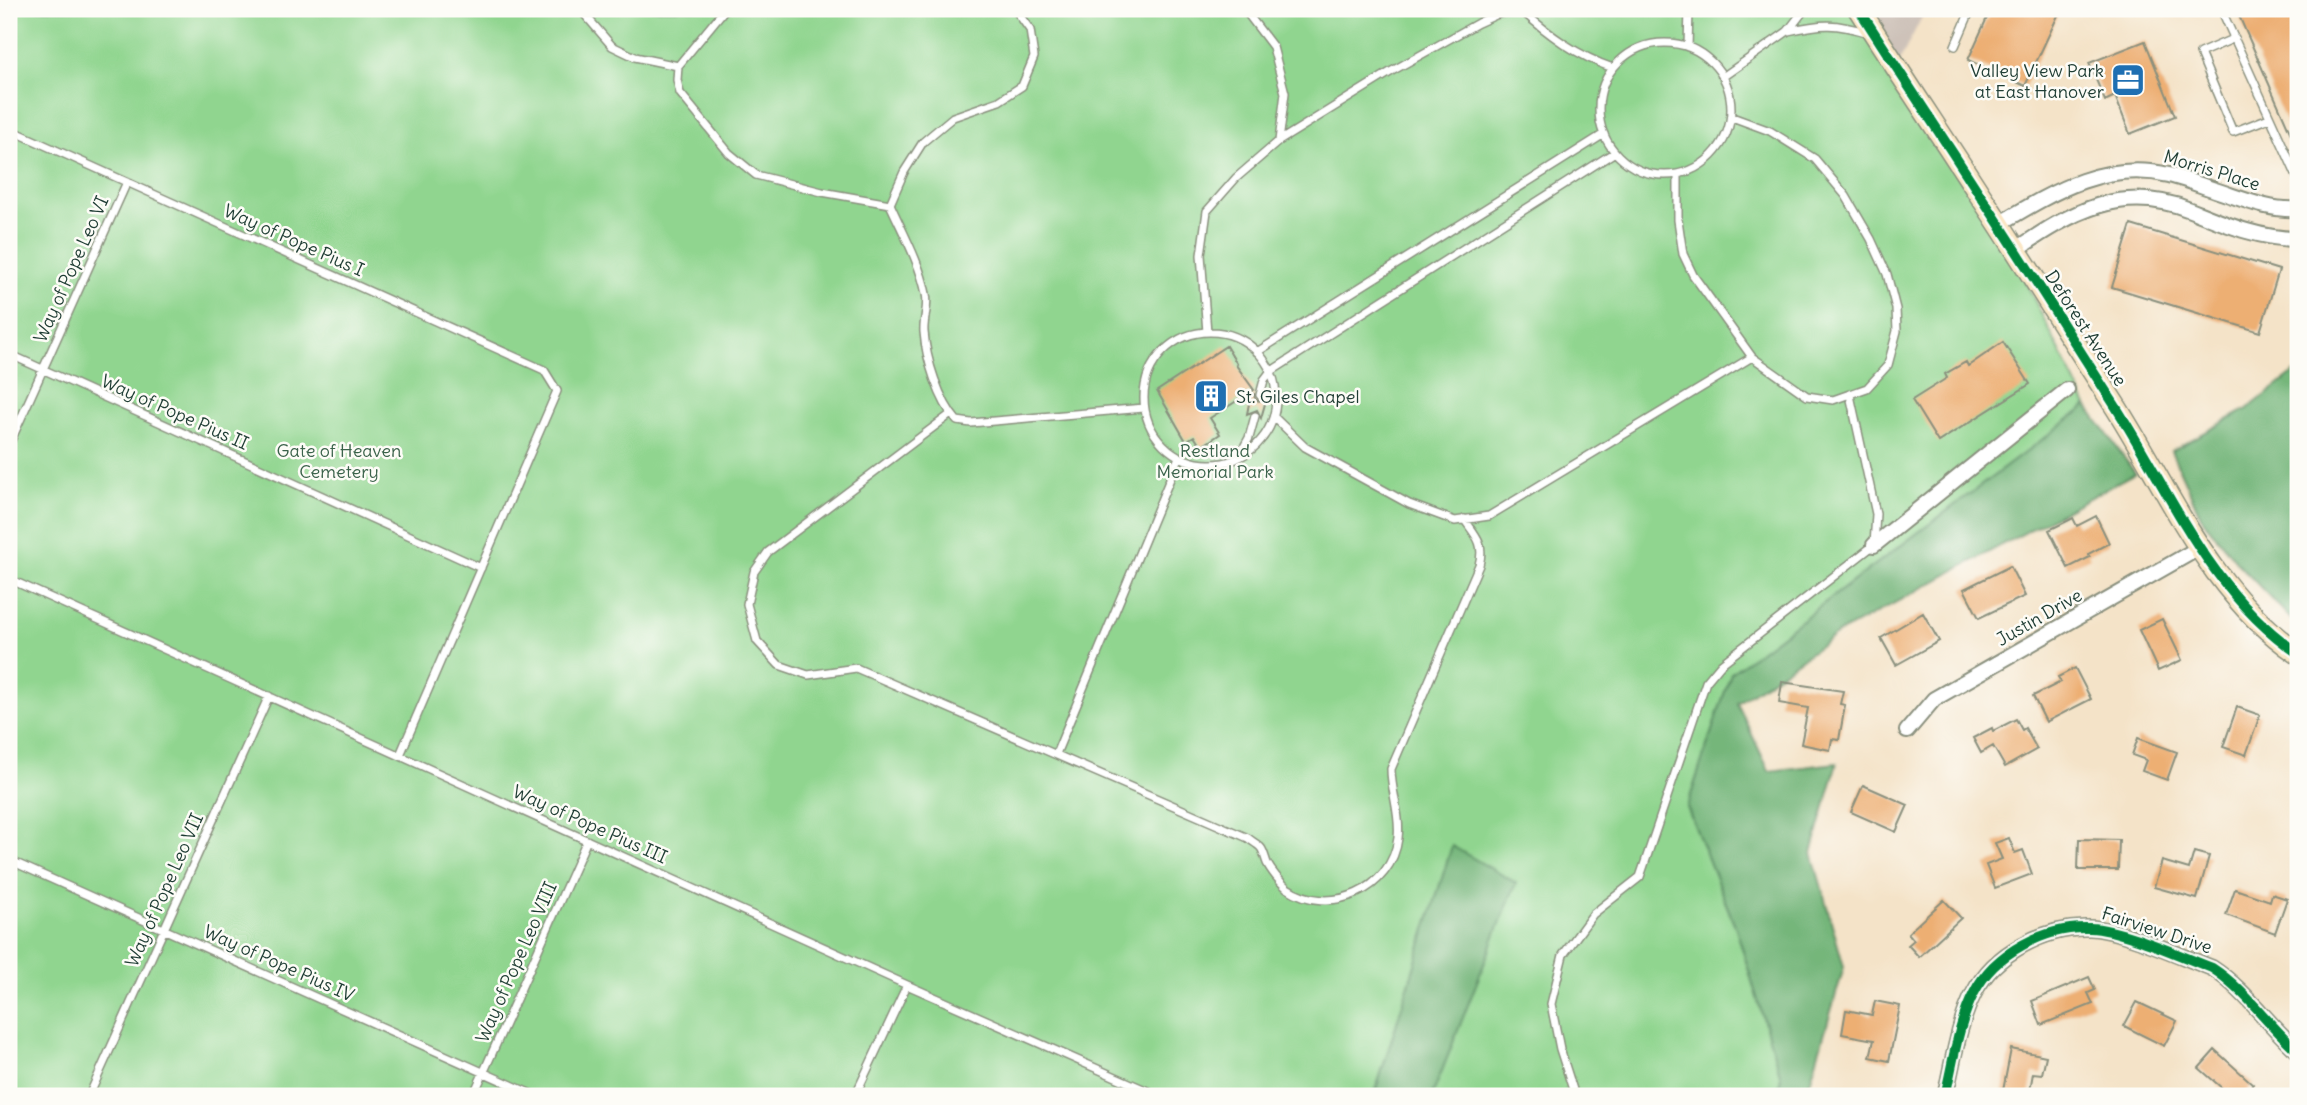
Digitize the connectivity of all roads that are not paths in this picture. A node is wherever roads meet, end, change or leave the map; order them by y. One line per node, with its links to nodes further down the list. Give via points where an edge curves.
1 (580, 9): 17 (lane, via 612,46 635,57)
2 (725, 9): 17 (lane)
3 (1015, 9): 29 (lane, via 1030,30 1034,57 1022,86 999,101 953,117 923,142)
4 (1244, 9): 24 (lane, via 1273,47 1285,93)
5 (1509, 9): 24 (lane, via 1392,71)
6 (1520, 9): 18 (lane, via 1556,40)
7 (1689, 9): 16 (lane)
8 (1805, 9): 12 (lane)
9 (1859, 9): 13 (street, Deforest Avenue)
10 (1971, 9): 15 (lane)
11 (2221, 9): 14 (lane)
12 (1787, 32): 13 (lane, via 1841,25); 19 (lane)
13 (1875, 34): 31 (street, Deforest Avenue)
14 (2235, 38): 21 (lane); 21 (lane, via 2200,53 2233,132)
15 (1955, 46)
16 (1688, 47): 18 (lane, via 1649,44 1629,53); 19 (lane, via 1710,59)
17 (678, 66): 29 (lane, via 680,93 729,153 756,175)
18 (1613, 68): 23 (lane, via 1600,100)
19 (1724, 76): 20 (lane)
20 (1732, 117): 26 (lane, via 1714,154 1698,167); 42 (lane, via 1770,131 1815,159 1846,196 1887,274 1897,331 1888,365 1867,388)
21 (2270, 118): 27 (lane)
22 (9, 129): 28 (lane, Way of Pope Pius I)
23 (1604, 134): 25 (lane); 35 (lane)
24 (1279, 141): 34 (lane, via 1207,211 1201,256)
25 (1615, 152): 26 (lane, via 1633,167 1655,175); 39 (lane)
26 (1678, 174): 37 (lane, via 1683,254)
27 (2298, 180)
28 (127, 182): 38 (lane, Way of Pope Leo VI); 53 (lane, Way of Pope Pius I, via 544,370 557,391)
29 (890, 204): 44 (lane, via 920,272 927,298 926,342 934,377)
30 (2298, 209): 31 (street, Morris Place, via 2267,207 2170,175 2120,172 2065,186)
31 (1999, 224): 33 (street, Deforest Avenue)
32 (2298, 239): 33 (street, via 2258,235 2168,202 2144,199 2074,214)
33 (2015, 250): 52 (street, Deforest Avenue)
34 (1207, 332): 35 (lane, via 1228,334); 43 (lane, via 1186,336 1153,364 1144,385)
35 (1257, 352): 39 (lane)
36 (9, 354): 38 (lane, Way of Pope Pius II)
37 (1752, 356): 42 (lane, via 1807,397 1833,400); 50 (lane, via 1489,516)
38 (43, 370): 47 (lane, Way of Pope Leo VI); 53 (lane, Way of Pope Pius II)
39 (1270, 372): 41 (lane); 46 (lane, via 1277,397)
40 (2067, 390): 51 (street)
41 (1260, 395)
42 (1850, 395): 51 (lane, via 1876,514)
43 (1144, 408): 44 (lane, via 971,423 957,421); 48 (lane, via 1151,429 1164,447)
44 (951, 414): 58 (lane, via 768,552 754,572 747,604 757,640 779,665 808,675 856,668)
45 (1255, 416): 49 (lane)
46 (1274, 417): 49 (lane, via 1265,437); 50 (lane, via 1305,447 1409,504 1455,521)
47 (9, 445)
48 (1179, 457): 49 (lane, via 1206,465); 58 (lane)
49 (1239, 457)
50 (1464, 519): 58 (lane, via 1483,552 1391,769 1398,839 1390,865 1375,883 1330,901 1306,897 1286,887 1269,867 1261,848 1248,838)
51 (1874, 545): 71 (lane, via 1721,664 1706,682 1640,877 1593,914 1563,955 1551,1004)
52 (2199, 548): 55 (street, Deforest Avenue, via 2251,613); 57 (street, Justin Drive, via 1934,699)
53 (481, 568): 59 (lane)
54 (9, 579): 56 (lane, Way of Pope Pius III)
55 (2298, 653)
56 (269, 696): 59 (lane, Way of Pope Pius III); 62 (lane, Way of Pope Leo VII)
57 (1907, 731)
58 (1056, 754)
59 (400, 755): 60 (lane, Way of Pope Pius III)
60 (587, 840): 63 (lane, Way of Pope Pius III); 65 (lane, Way of Pope Leo VIII)
61 (9, 860): 62 (lane, Way of Pope Pius IV)
62 (164, 928): 65 (lane, Way of Pope Pius IV); 66 (lane, Way of Pope Leo VII)
63 (907, 985): 69 (lane); 70 (lane, Way of Pope Pius III)
64 (2298, 1051): 72 (street, Fairview Drive, via 2255,1004 2212,968 2088,928 2028,943 1988,972 1965,1012)
65 (484, 1073): 67 (lane, Way of Pope Leo VIII); 68 (lane, Way of Pope Pius IV)
66 (89, 1096)
67 (473, 1096)
68 (536, 1096)
69 (855, 1096)
70 (1159, 1096)
71 (1575, 1096)
72 (1945, 1096)

